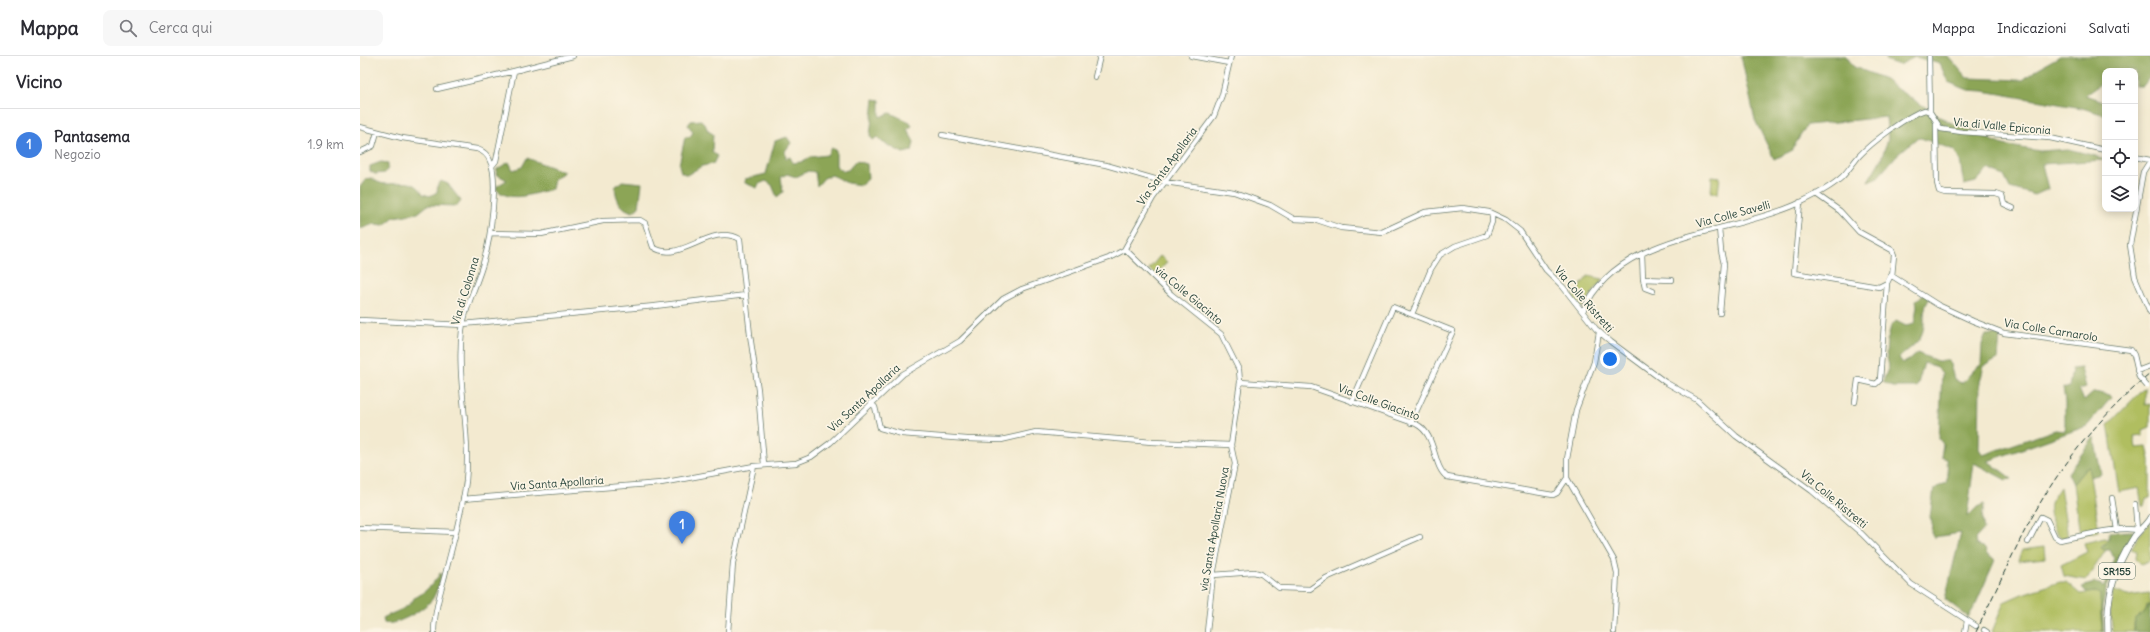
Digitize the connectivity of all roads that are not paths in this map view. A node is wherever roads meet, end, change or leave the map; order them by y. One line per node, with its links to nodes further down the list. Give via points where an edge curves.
1 (572, 56): 7 (street)
2 (1100, 56): 8 (street)
3 (1191, 56): 6 (street)
4 (1231, 56): 6 (street, Via Santa Apollaria)
5 (1929, 56): 10 (street)
6 (1229, 63): 20 (street, Via Santa Apollaria, via 1214,116)
7 (514, 71): 9 (street); 19 (street, via 496,161)
8 (1095, 77)
9 (437, 89)
10 (1930, 112): 11 (street); 21 (street, Via Colle Savelli, via 1918,112 1878,140 1840,179)
11 (1936, 124): 15 (street, Via di Valle Epiconia, via 1944,130 2026,135); 23 (street, via 1939,191 1996,194 2002,196 2003,203)
12 (360, 127): 13 (street)
13 (377, 132): 16 (street, via 373,146); 19 (street, via 477,149 486,156)
14 (942, 134): 20 (street, Via Colle Ristretti, via 1106,165)
15 (2102, 149)
16 (360, 152)
17 (2138, 158): 18 (street)
18 (2150, 161): 36 (street, via 2143,172 2130,243 2134,272)
19 (492, 166): 26 (street, Via di Colonna)
20 (1165, 182): 24 (street, Via Colle Ristretti, via 1234,192 1270,205 1294,219 1317,220 1358,231 1390,230 1425,212 1463,208); 27 (street, Via Santa Apollaria, via 1149,204)
21 (1816, 194): 22 (street, Via Colle Savelli); 29 (street, via 1836,207 1859,232 1890,248 1894,255)
22 (1800, 202): 25 (street, Via Colle Savelli, via 1766,217); 32 (street, via 1794,273 1875,286)
23 (2014, 208)
24 (1492, 214): 35 (street, Via Colle Ristretti, via 1506,220 1520,231 1546,270); 38 (street, via 1487,235 1455,246 1437,258)
25 (1719, 228): 28 (street, Via Colle Savelli, via 1673,241); 37 (street, via 1724,260)
26 (490, 233): 34 (street, via 541,234 603,221 640,220 645,223 653,246 670,252 679,251 704,239 725,236 738,238 742,243); 40 (street, Via di Colonna, via 483,265)
27 (1125, 249): 44 (street, via Colle Giacinto, via 1171,294 1220,334 1238,367); 48 (street, Via Santa Apollaria, via 1109,258 1022,289 1003,299 960,341 931,359 910,368)
28 (1642, 254): 30 (street); 35 (street, Via Colle Savelli, via 1607,277 1597,287)
29 (1892, 272): 32 (street); 43 (street, Via Colle Carnarolo, via 1893,278 1925,297 2004,333 2131,350)
30 (1643, 279): 31 (street); 33 (street, via 1645,288)
31 (1672, 280)
32 (1887, 283): 47 (street, via 1880,379 1876,384 1858,380)
33 (1653, 291)
34 (746, 295): 40 (street); 51 (street)
35 (1583, 311): 41 (street, Via Colle Ristretti)
36 (2150, 312)
37 (1720, 313)
38 (1412, 314): 46 (street, via 1394,307); 49 (street, via 1453,332)
39 (360, 320): 40 (street)
40 (463, 324): 55 (street, Via di Colonna, via 461,365 467,446)
41 (1599, 332): 53 (street, via 1594,362 1576,410 1567,459); 65 (street, Via Colle Ristretti, via 1665,382 1697,400 1736,436 1814,492 1862,534 1901,576)
42 (2150, 366): 43 (street)
43 (2137, 371): 45 (street, bridge)
44 (1240, 382): 46 (street, Via Colle Giacinto, via 1306,386); 50 (street, via Santa Apollaria Nuova)
45 (2148, 388)
46 (1352, 402): 49 (street, Via Colle Giacinto)
47 (1855, 402)
48 (871, 404): 50 (street, via 875,407 880,428 902,434 997,440 1036,432 1152,442); 51 (street, Via Santa Apollaria, via 830,443 810,458 796,463)
49 (1411, 423): 53 (street, Via Colle Giacinto, via 1424,430 1442,472 1451,479 1553,495 1557,494)
50 (1231, 445): 64 (street, via Santa Apollaria Nuova, via 1235,464)
51 (764, 465): 52 (street, Via Santa Apollaria)
52 (754, 466): 55 (street, Via Santa Apollaria, via 643,485); 68 (street, via 733,563)
53 (1567, 478): 70 (street, via 1614,560 1617,575)
54 (2112, 498): 59 (street)
55 (463, 499): 61 (street, Via di Colonna)
56 (2135, 504): 60 (street)
57 (2150, 518): 60 (main road, SR155)
58 (360, 528): 61 (street)
59 (2117, 530): 60 (street); 63 (street, via 2060,540 2055,537 2047,520 2041,518)
60 (2138, 531): 72 (main road, SR155, via 2114,577 2107,605)
61 (455, 532): 67 (street, Via di Colonna, via 437,606)
62 (1420, 537): 64 (street, via 1326,578 1310,589 1280,588 1254,572)
63 (2028, 542)
64 (1212, 575): 69 (street, via Santa Apollaria Nuova)
65 (1967, 621): 66 (street, Via Colle Ristretti); 71 (street)
66 (1976, 626)
67 (434, 632)
68 (728, 632)
69 (1207, 632)
70 (1614, 632)
71 (1965, 632)
72 (2108, 632)

